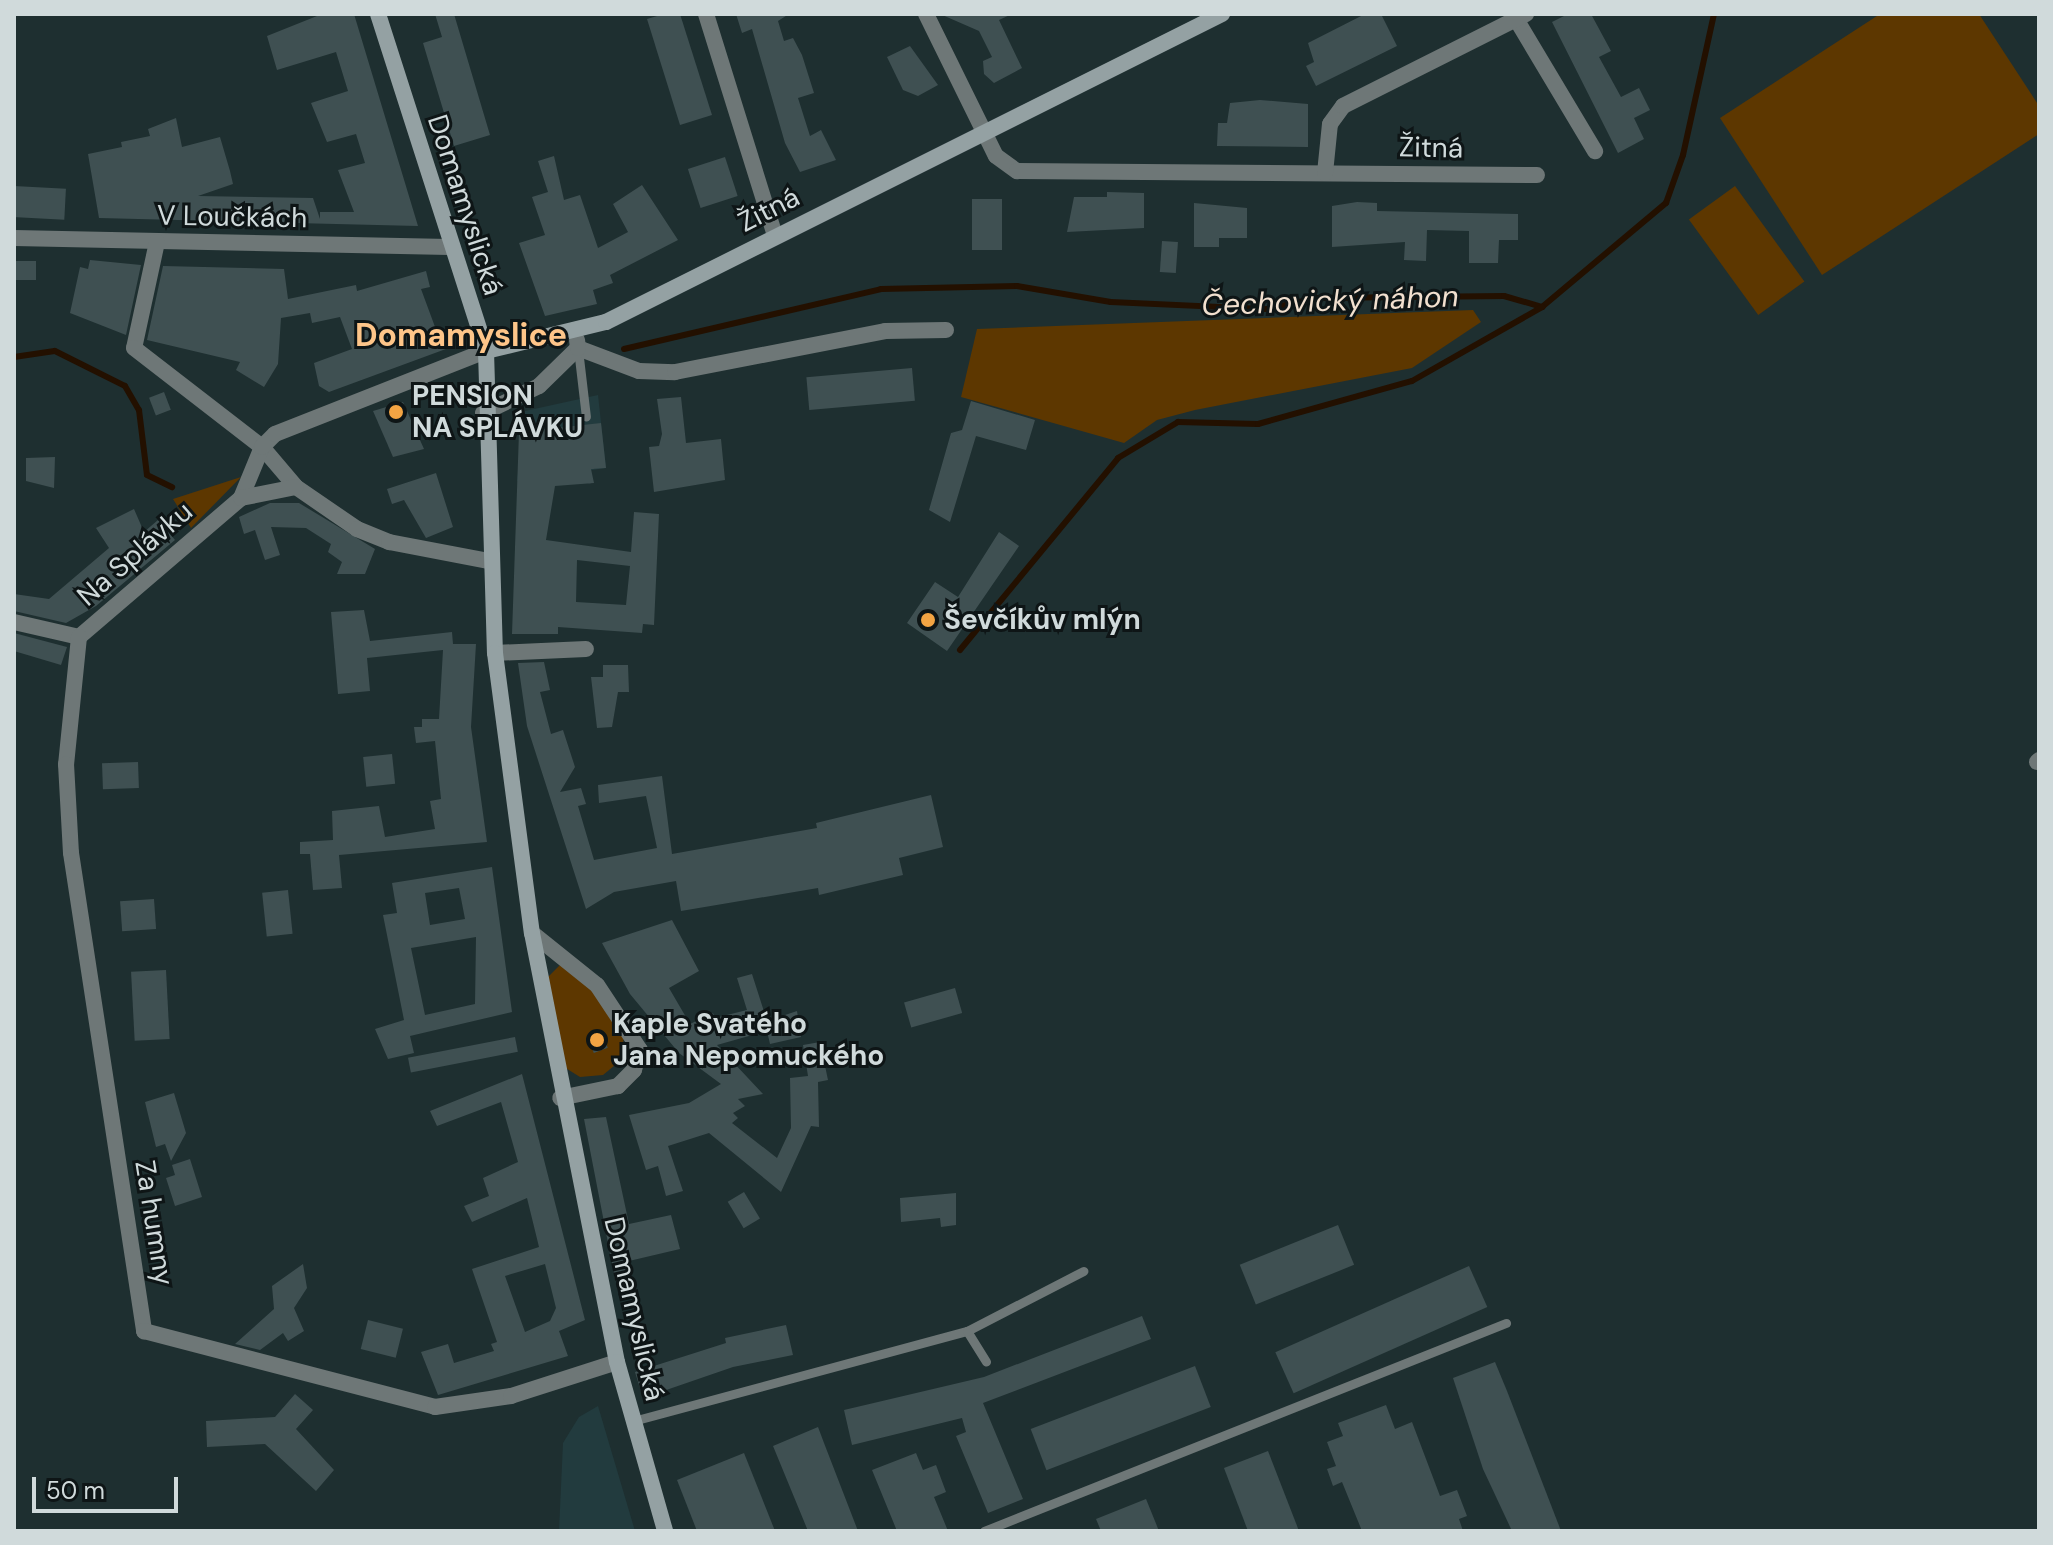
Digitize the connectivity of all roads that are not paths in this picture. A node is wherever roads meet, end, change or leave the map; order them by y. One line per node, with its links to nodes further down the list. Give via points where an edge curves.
1 (378, 14): 14 (street, Domamyslická)
2 (706, 14): 11 (street)
3 (926, 14): 7 (street)
4 (1222, 14): 6 (street, Žitná)
5 (1519, 16): 8 (street); 9 (street, via 1343,106 1330,124)
6 (1196, 20): 7 (street, Žitná)
7 (985, 134): 9 (street, Žitná, via 1001,164 1017,171); 11 (street, Žitná)
8 (1595, 151)
9 (1325, 173): 10 (street, Žitná)
10 (1537, 175)
11 (775, 236): 15 (street, Žitná, via 617,316)
12 (14, 238): 13 (street, V Loučkách)
13 (157, 242): 14 (street, V Loučkách); 21 (street, via 134,348)
14 (449, 247): 18 (street, Domamyslická)
15 (576, 330): 17 (street); 18 (street, Žitná)
16 (946, 330): 17 (street, via 885,331 675,372 639,371)
17 (578, 348): 19 (street, via 522,398); 20 (lane)
18 (486, 351): 19 (street, Domamyslická); 21 (street, via 291,425)
19 (483, 413): 24 (street, Domamyslická)
20 (586, 417)
21 (262, 447): 22 (street); 23 (street, Na Splávku)
22 (296, 487): 23 (street, Na Splávku); 24 (street, via 379,538)
23 (241, 498): 26 (street, Na Splávku)
24 (489, 561): 28 (street, Domamyslická)
25 (14, 622): 26 (street, Na Splávku)
26 (79, 637): 35 (street, Za humny, via 66,764 71,853 144,1331 435,1407 511,1396)
27 (586, 649): 28 (street)
28 (495, 653): 29 (street, Domamyslická)
29 (532, 933): 30 (street, Domamyslická); 30 (street, via 597,985 640,1050 634,1070 618,1086)
30 (560, 1098): 35 (street, Domamyslická)
31 (1083, 1271): 33 (lane)
32 (1506, 1323): 38 (lane)
33 (967, 1331): 34 (lane); 36 (lane)
34 (986, 1361)
35 (617, 1362): 36 (street, Domamyslická)
36 (633, 1421): 37 (street, Domamyslická)
37 (665, 1531)
38 (984, 1531)

